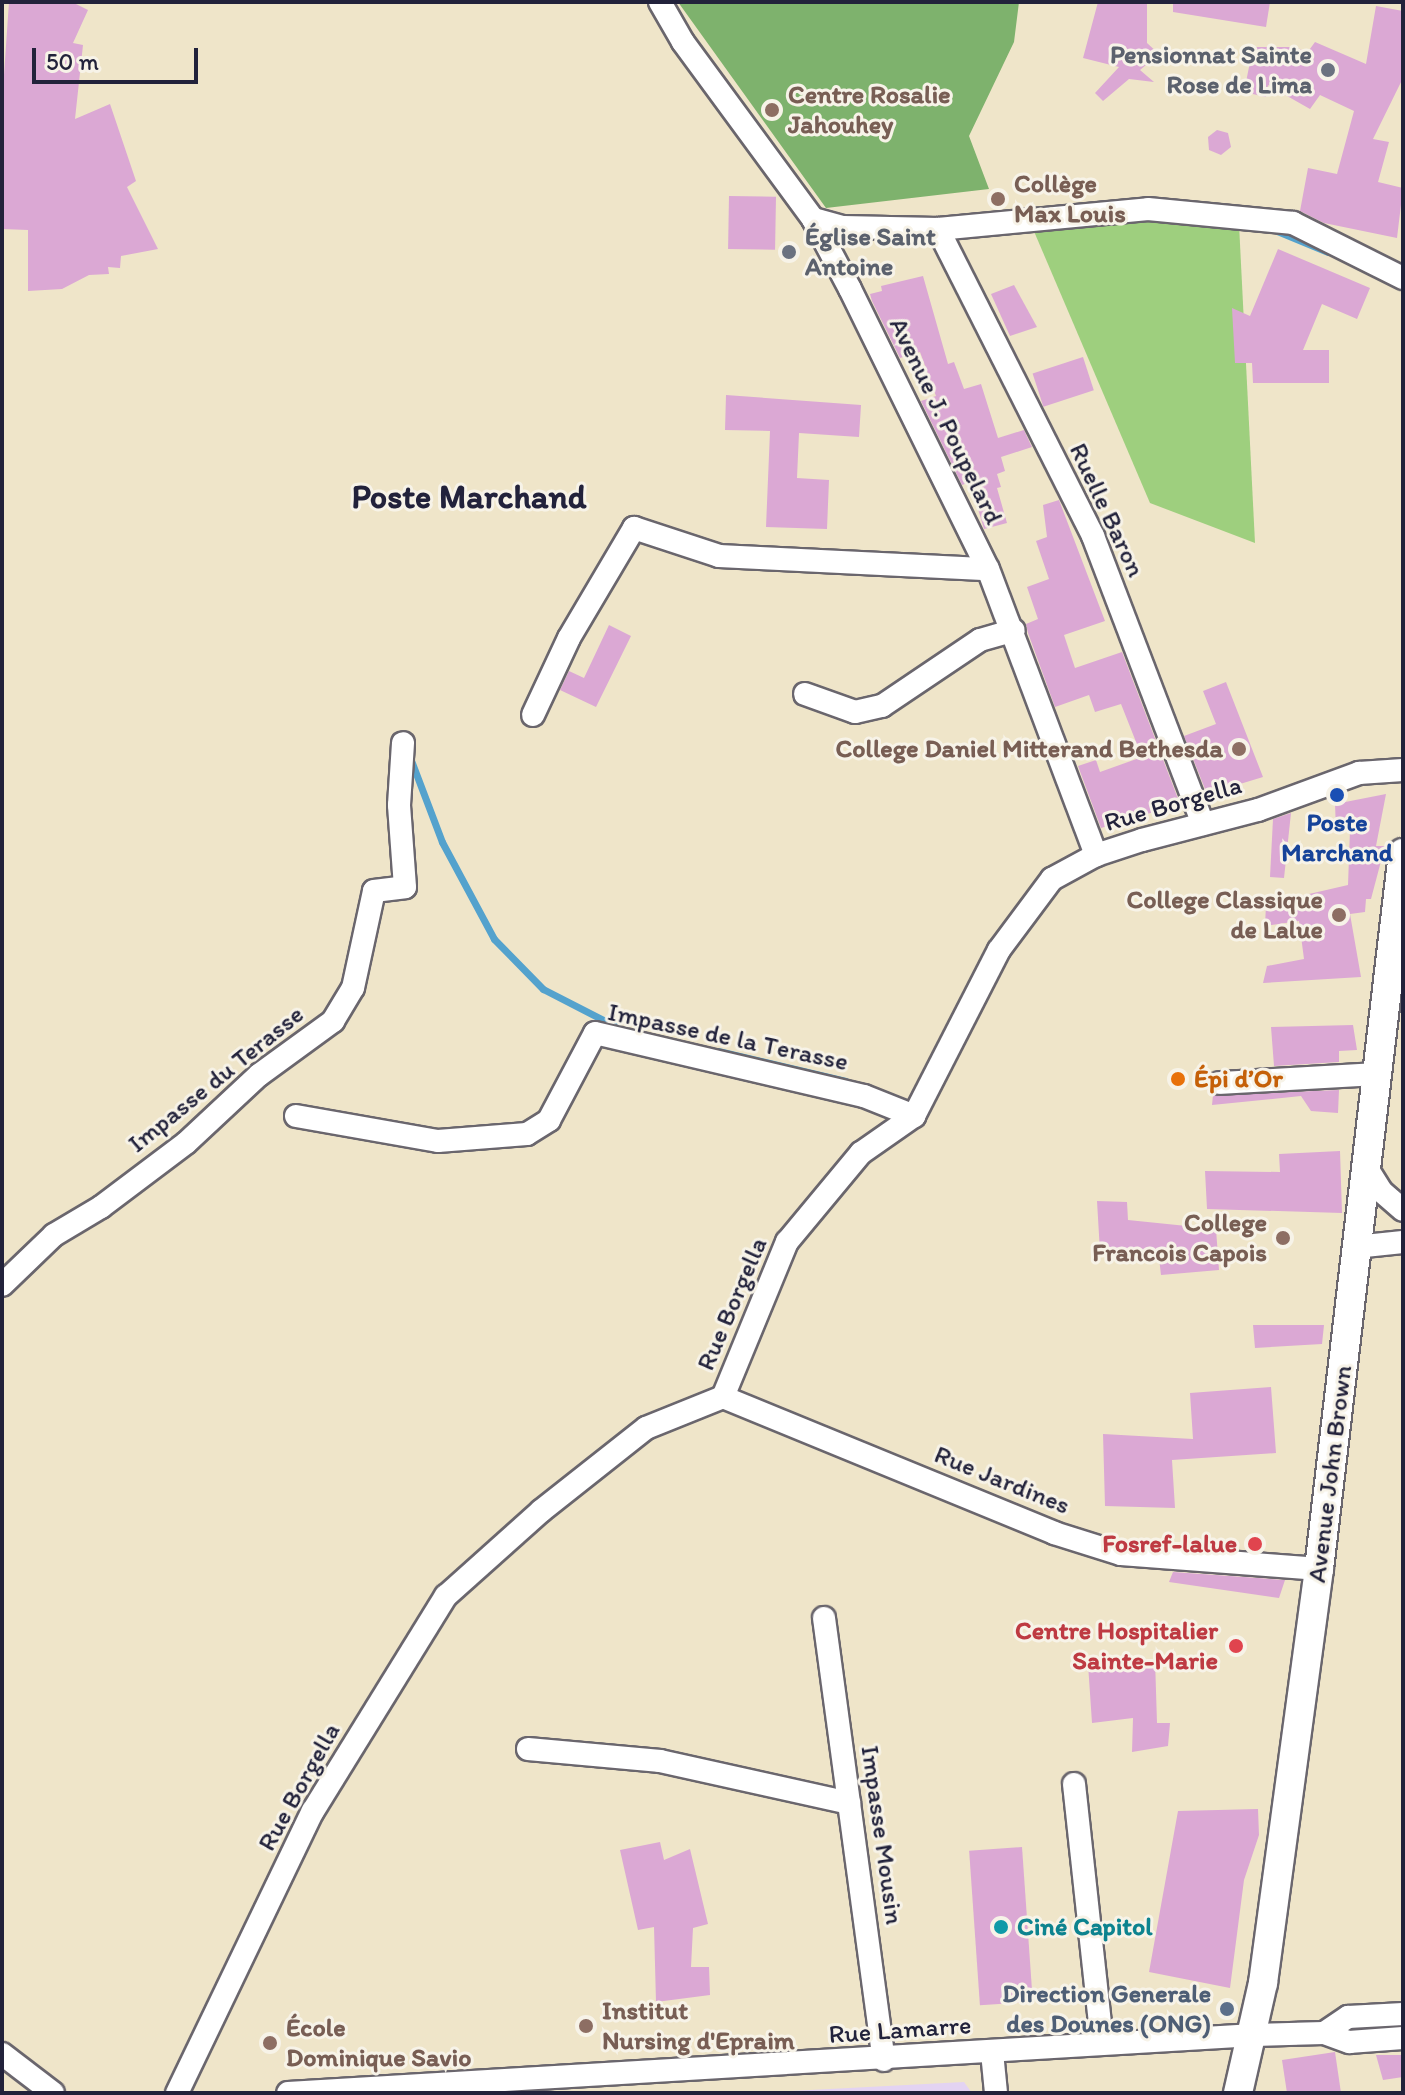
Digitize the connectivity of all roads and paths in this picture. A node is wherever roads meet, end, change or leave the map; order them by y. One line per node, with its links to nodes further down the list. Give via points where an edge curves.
1 (660, 2): 2 (street, Avenue J. Poupelard, via 683,42)
2 (813, 219): 3 (street, via 843,227); 5 (street, Avenue J. Poupelard)
3 (938, 229): 4 (street, via 1148,209 1293,223); 11 (street, Ruelle Baron, via 1093,536)
4 (1403, 278)
5 (988, 569): 6 (street, Avenue J. Poupelard); 8 (street, via 719,556 634,528 569,638)
6 (1014, 630): 7 (street, via 980,640 882,706 855,712); 13 (street, Avenue J. Poupelard)
7 (805, 694)
8 (533, 715)
9 (403, 743): 22 (street, Impasse du Terasse, via 399,805 405,887 374,891 353,988 333,1021 259,1075 186,1143 54,1235)
10 (1403, 770): 11 (street, Rue Borgella, via 1359,773)
11 (1203, 824): 13 (street, Rue Borgella)
12 (1403, 853): 14 (main road, Avenue John Brown)
13 (1096, 855): 17 (street, Rue Borgella, via 1052,879 999,950)
14 (1375, 1074): 15 (street); 18 (main road, Avenue John Brown)
15 (1220, 1083)
16 (296, 1116): 17 (street, Impasse de la Terasse, via 438,1141 527,1134 549,1120 595,1033 864,1096)
17 (914, 1116): 23 (street, Rue Borgella, via 861,1153 787,1242)
18 (1365, 1165): 19 (street, via 1381,1191); 21 (main road, Avenue John Brown)
19 (1403, 1210)
20 (1403, 1242): 21 (street)
21 (1355, 1247): 24 (main road, Avenue John Brown)
22 (2, 1285)
23 (723, 1397): 24 (street, Rue Jardines, via 1054,1533 1121,1554); 38 (street, Rue Borgella, via 646,1428 446,1596 313,1811)
24 (1319, 1569): 31 (main road, Avenue John Brown)
25 (824, 1618): 28 (street, Impasse Mousin)
26 (528, 1749): 28 (street, via 660,1761)
27 (1074, 1784): 33 (street)
28 (849, 1803): 36 (street, Impasse Mousin)
29 (1403, 2014): 30 (street, Rue Lamarre, via 1348,2017)
30 (1324, 2033): 31 (street, Rue Lamarre); 32 (street, Rue Lamarre, via 1349,2042)
31 (1254, 2035): 33 (street, Rue Lamarre); 41 (main road, Avenue John Brown)
32 (1403, 2038)
33 (1102, 2043): 34 (street, Rue Lamarre)
34 (992, 2052): 36 (street, Rue Lamarre); 40 (street)
35 (2, 2054): 37 (street)
36 (884, 2060): 39 (street, Rue Lamarre)
37 (53, 2093)
38 (177, 2093)
39 (288, 2093)
40 (996, 2093)
41 (1238, 2093)

